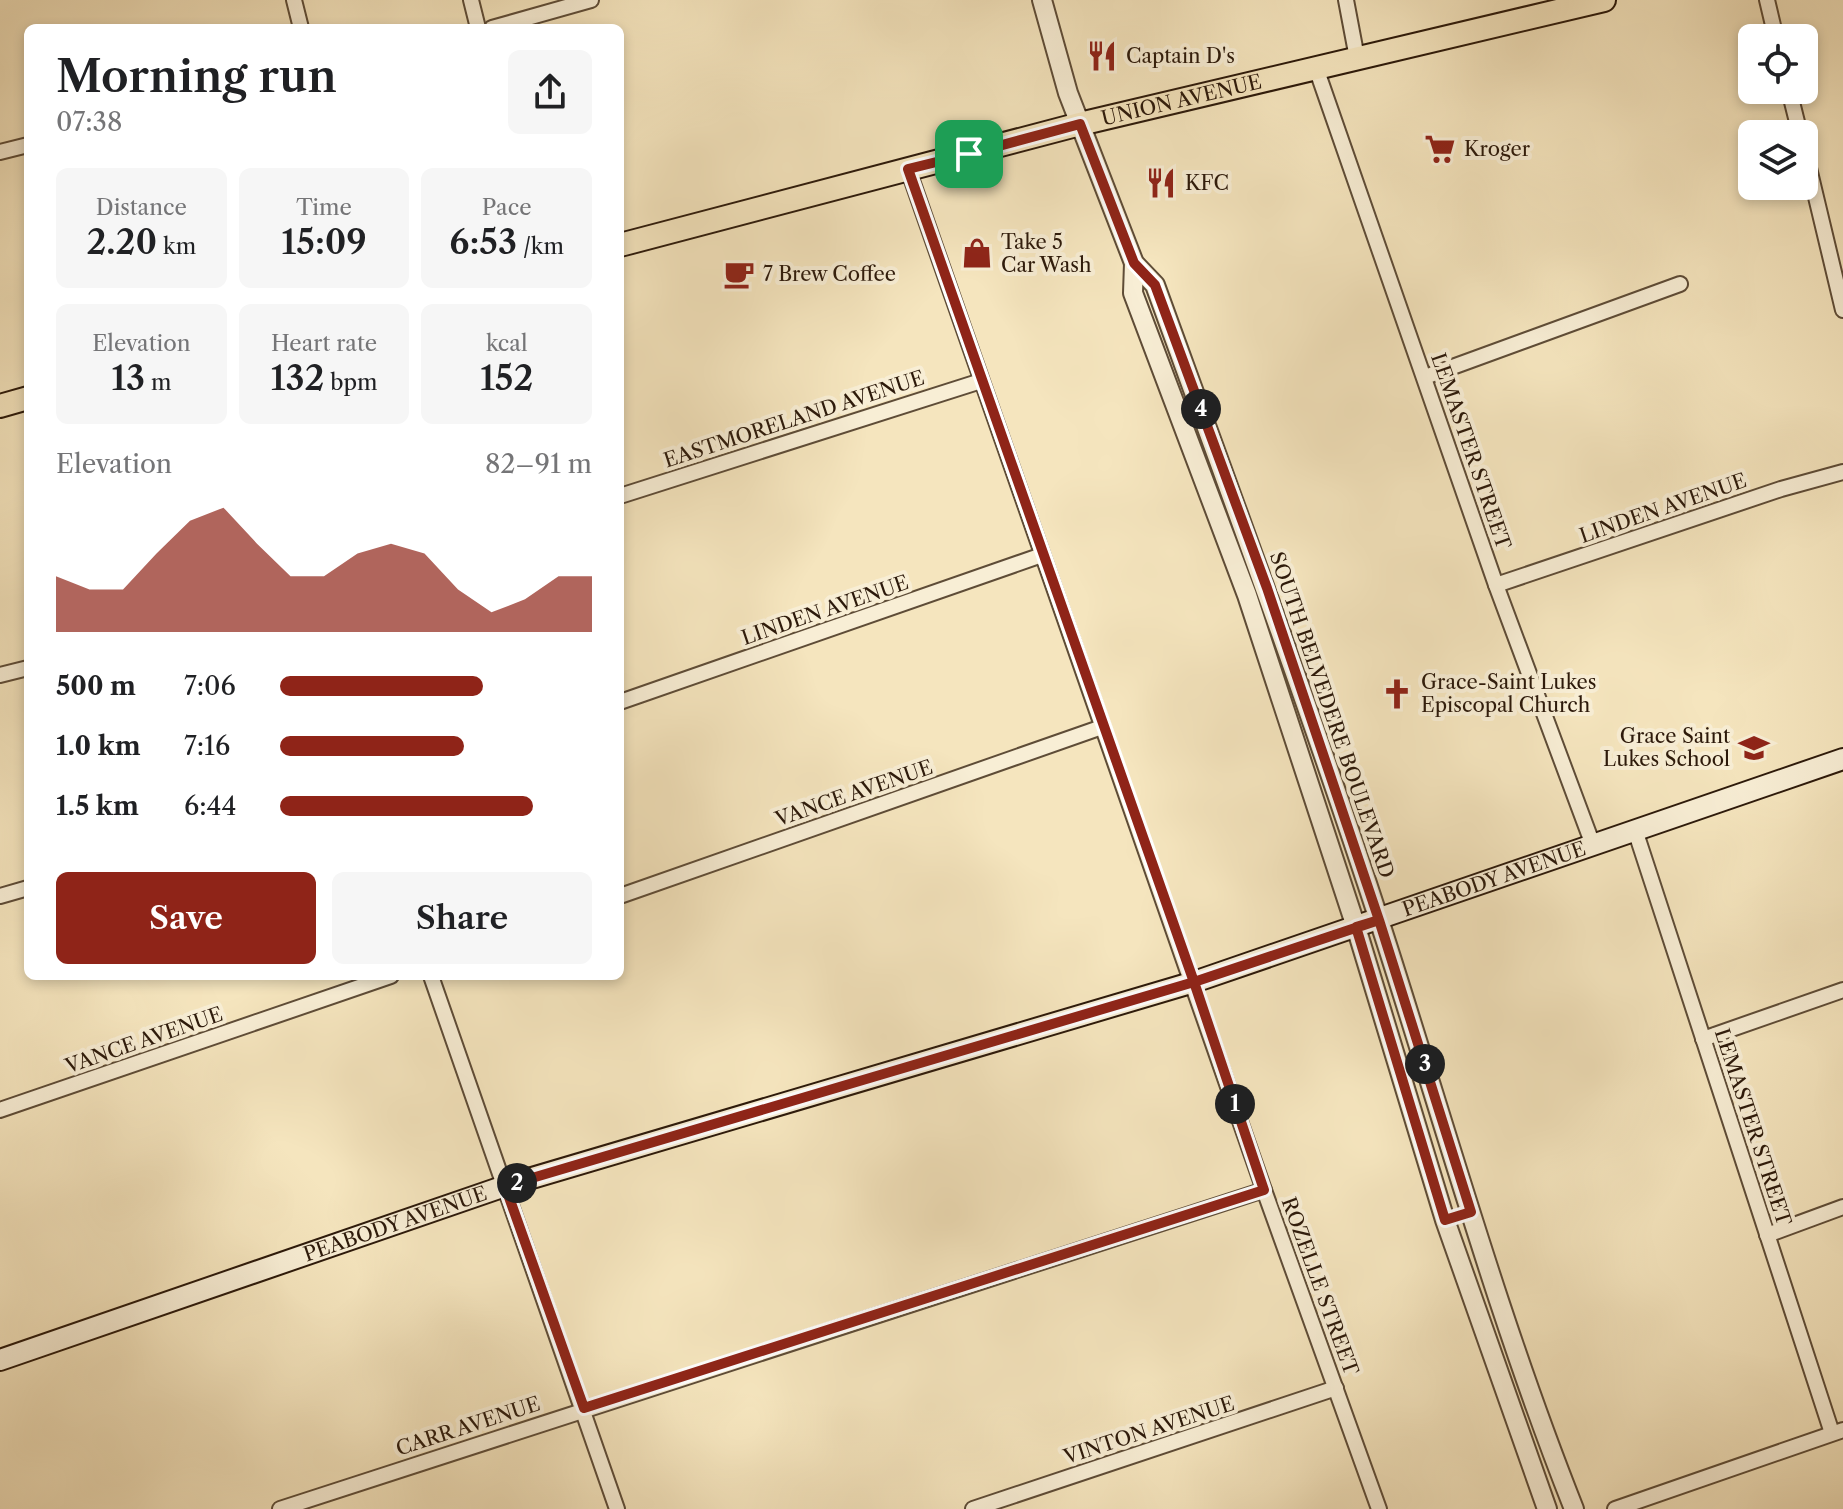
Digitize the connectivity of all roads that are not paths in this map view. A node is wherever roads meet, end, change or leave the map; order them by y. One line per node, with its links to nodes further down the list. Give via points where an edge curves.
1 (294, 0): 9 (street)
2 (471, 0): 10 (street)
3 (591, 0): 11 (street)
4 (1042, 0): 15 (street, SOUTH BELVEDERE BOULEVARD)
5 (1346, 0): 13 (street)
6 (1604, 0): 8 (main road, UNION AVENUE)
7 (1767, 0): 12 (street)
8 (1574, 3): 13 (main road, UNION AVENUE)
9 (300, 24)
10 (477, 24)
11 (506, 24)
12 (1773, 24)
13 (1357, 58): 14 (main road, UNION AVENUE)
14 (1316, 68): 15 (main road, UNION AVENUE); 24 (street, LEMASTER STREET)
15 (1080, 124): 18 (main road, UNION AVENUE); 21 (street, SOUTH BELVEDERE BOULEVARD)
16 (24, 146): 17 (street)
17 (0, 152)
18 (908, 169): 20 (main road, UNION AVENUE); 25 (street, ROZELLE STREET)
19 (1817, 200): 23 (street)
20 (624, 244)
21 (1134, 263): 42 (street, SOUTH BELVEDERE BOULEVARD, via 1155,285 1267,588); 43 (street, SOUTH BELVEDERE BOULEVARD, via 1133,293 1247,595)
22 (1680, 284): 24 (street)
23 (1843, 310)
24 (1425, 377): 31 (street, LEMASTER STREET)
25 (981, 381): 29 (street, EASTMORELAND AVENUE); 30 (street, ROZELLE STREET)
26 (24, 399): 27 (main road)
27 (0, 406)
28 (1843, 472): 31 (street, LINDEN AVENUE)
29 (624, 495)
30 (1042, 555): 34 (street, LINDEN AVENUE); 35 (street, ROZELLE STREET)
31 (1496, 585): 38 (street, LEMASTER STREET)
32 (24, 669): 33 (street)
33 (0, 675)
34 (624, 701)
35 (1102, 727): 40 (street, VANCE AVENUE); 46 (street, ROZELLE STREET)
36 (1843, 759): 37 (main road, PEABODY AVENUE)
37 (1636, 833): 38 (main road, PEABODY AVENUE); 48 (street, LEMASTER STREET)
38 (1593, 845): 42 (main road, PEABODY AVENUE)
39 (24, 889): 41 (street)
40 (624, 895)
41 (0, 896)
42 (1379, 920): 43 (main road, PEABODY AVENUE); 53 (street, SOUTH BELVEDERE BOULEVARD)
43 (1356, 927): 46 (main road, PEABODY AVENUE); 54 (street, SOUTH BELVEDERE BOULEVARD)
44 (379, 980): 49 (street, VANCE AVENUE)
45 (432, 980): 50 (street)
46 (1194, 982): 50 (main road, PEABODY AVENUE); 51 (street, ROZELLE STREET)
47 (1843, 990): 48 (street)
48 (1703, 1039): 55 (street, LEMASTER STREET)
49 (0, 1110)
50 (505, 1186): 56 (main road, PEABODY AVENUE); 58 (street)
51 (1264, 1190): 57 (street, ROZELLE STREET); 58 (street, CARR AVENUE)
52 (1843, 1207): 55 (street)
53 (1471, 1212): 54 (street); 65 (street, SOUTH BELVEDERE BOULEVARD, via 1532,1403)
54 (1445, 1220): 64 (street, SOUTH BELVEDERE BOULEVARD)
55 (1767, 1235): 59 (street, LEMASTER STREET)
56 (0, 1360)
57 (1336, 1388): 62 (street, VINTON AVENUE); 63 (street, ROZELLE STREET)
58 (584, 1408): 60 (street, CARR AVENUE); 61 (street)
59 (1838, 1432): 66 (street)
60 (280, 1509)
61 (617, 1509)
62 (973, 1509)
63 (1379, 1509)
64 (1547, 1509)
65 (1574, 1509)
66 (1615, 1509)

